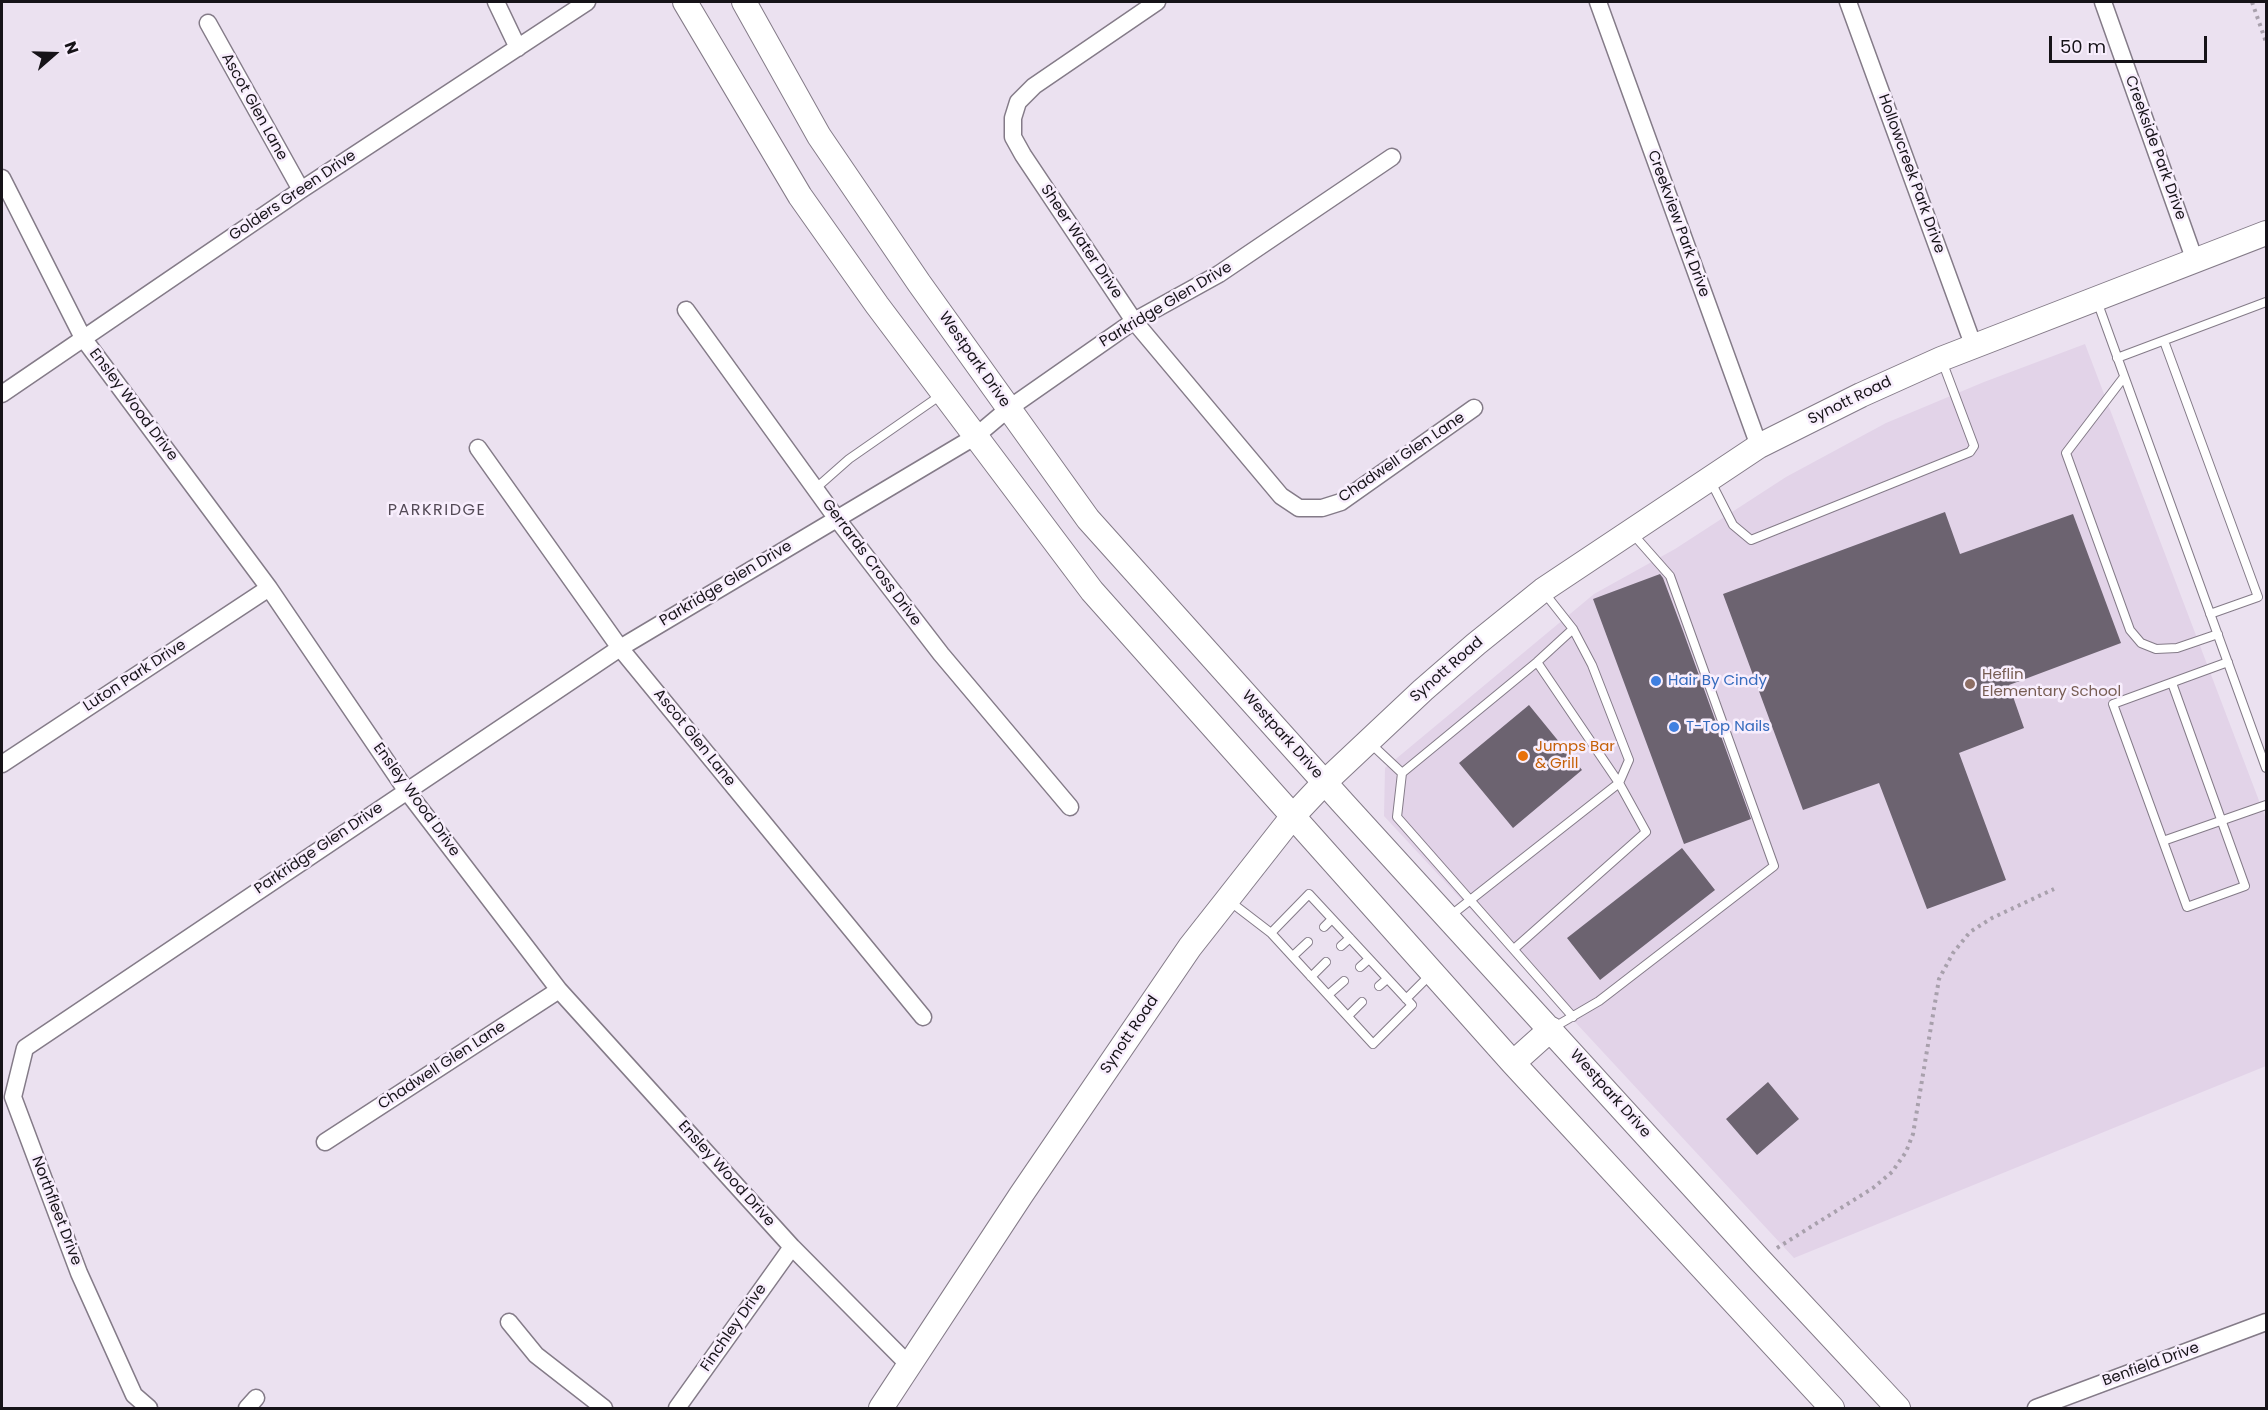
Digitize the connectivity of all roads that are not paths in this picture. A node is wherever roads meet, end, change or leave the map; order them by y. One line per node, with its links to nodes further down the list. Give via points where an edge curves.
1 (496, 2): 10 (street)
2 (587, 2): 10 (street, Golders Green Drive)
3 (685, 2): 26 (main road, via 800,196)
4 (744, 2): 29 (main road, Westpark Drive, via 819,136)
5 (1156, 2): 19 (street, Sheer Water Drive, via 1034,86 1018,102 1013,118 1013,137 1023,156)
6 (1598, 2): 31 (street, Creekview Park Drive)
7 (1848, 2): 22 (street, Hollowcreek Park Drive)
8 (2103, 2): 15 (street, Creekside Park Drive)
9 (208, 23): 13 (street, Ascot Glen Lane)
10 (518, 48): 13 (street, Golders Green Drive)
11 (1392, 157): 19 (street, Parkridge Glen Drive, via 1219,274)
12 (2, 178): 20 (street, Ensley Wood Drive)
13 (301, 190): 20 (street, Golders Green Drive)
14 (2266, 233): 15 (main road, Synott Road)
15 (2195, 261): 16 (main road, Synott Road)
16 (2096, 298): 22 (main road, Synott Road); 23 (lane)
17 (2266, 302): 21 (lane)
18 (686, 310): 35 (street, Gerrards Cross Drive)
19 (1134, 321): 29 (street, Parkridge Glen Drive); 33 (street, Sheer Water Drive)
20 (82, 338): 27 (street, Golders Green Drive); 38 (street, Ensley Wood Drive)
21 (2164, 341): 23 (lane); 40 (lane, via 2258,597)
22 (1974, 347): 24 (main road, Synott Road)
23 (2118, 358): 25 (lane)
24 (1941, 359): 31 (main road, Synott Road, via 1861,394); 34 (lane, via 1974,446 1970,452 1751,540 1733,525)
25 (2124, 377): 40 (lane); 42 (lane, via 2066,453 2130,630 2141,643 2156,650 2177,648)
26 (944, 393): 30 (main road); 35 (lane, via 849,459)
27 (2, 394)
28 (1474, 408): 33 (street, Chadwell Glen Lane, via 1341,502 1322,508 1299,508 1281,496)
29 (1008, 409): 30 (street, Parkridge Glen Drive); 51 (main road, Westpark Drive, via 1088,519)
30 (976, 436): 36 (street, Parkridge Glen Drive); 56 (main road, via 1092,591)
31 (1759, 447): 34 (main road, Synott Road)
32 (478, 448): 43 (street, Ascot Glen Lane)
33 (1245, 454)
34 (1710, 480): 37 (main road, Synott Road)
35 (815, 489): 36 (street, Gerrards Cross Drive)
36 (837, 519): 43 (street, Parkridge Glen Drive); 55 (street, Gerrards Cross Drive, via 941,654)
37 (1630, 531): 39 (main road, Synott Road); 84 (lane, via 1670,576 1774,866 1599,1001)
38 (269, 588): 48 (street, Luton Park Drive); 53 (street, Ensley Wood Drive)
39 (1543, 590): 41 (lane); 47 (main road, Synott Road, via 1441,675)
40 (2210, 614): 42 (lane)
41 (1573, 629): 44 (lane); 52 (lane, via 1592,665 1629,760)
42 (2218, 634): 45 (lane)
43 (620, 648): 53 (street, Parkridge Glen Drive); 83 (street, Ascot Glen Lane)
44 (1537, 662): 50 (lane); 52 (lane)
45 (2228, 662): 46 (lane); 49 (lane)
46 (2172, 683): 57 (lane); 58 (lane, via 2113,704)
47 (1369, 742): 50 (lane); 51 (main road, Synott Road)
48 (2, 764)
49 (2266, 768)
50 (1402, 773): 60 (lane, via 1397,817)
51 (1324, 783): 56 (main road, Synott Road); 61 (main road, Westpark Drive)
52 (1619, 783): 60 (lane); 68 (lane, via 1646,832)
53 (406, 790): 78 (street, Ensley Wood Drive); 85 (street, Parkridge Glen Drive)
54 (2266, 805): 57 (lane)
55 (1070, 807)
56 (1293, 816): 59 (main road, Synott Road); 73 (main road)
57 (2222, 820): 58 (lane); 58 (lane, via 2245,886 2187,908)
58 (2163, 841)
59 (1227, 900): 64 (lane); 92 (main road, Synott Road, via 1184,957)
60 (1470, 900): 61 (lane); 68 (lane)
61 (1448, 918): 86 (main road, Westpark Drive)
62 (1332, 919): 63 (lane); 64 (lane, via 1309,894); 65 (lane)
63 (1324, 927)
64 (1271, 933): 69 (lane)
65 (1350, 938): 67 (lane); 70 (lane)
66 (1308, 942): 69 (lane)
67 (1341, 946)
68 (1514, 949): 84 (lane)
69 (1293, 956): 74 (lane)
70 (1369, 959): 72 (lane); 75 (lane)
71 (1326, 962): 74 (lane)
72 (1360, 967)
73 (1432, 972): 80 (lane); 87 (main road)
74 (1311, 977): 79 (lane)
75 (1387, 979): 77 (lane); 80 (lane)
76 (1344, 981): 79 (lane)
77 (1379, 986)
78 (559, 990): 88 (street, Chadwell Glen Lane); 89 (street, Ensley Wood Drive)
79 (1328, 995): 82 (lane)
80 (1406, 999): 82 (lane, via 1412,1005 1373,1044)
81 (1362, 1002): 82 (lane)
82 (1347, 1016)
83 (923, 1017)
84 (1572, 1017): 86 (lane)
85 (65, 1021): 93 (street, Northfleet Drive, via 25,1048 13,1096 79,1273 134,1395)
86 (1551, 1029): 87 (main road); 98 (main road, Westpark Drive)
87 (1513, 1063): 97 (main road)
88 (325, 1142)
89 (792, 1247): 92 (street, Ensley Wood Drive); 95 (street, Finchley Drive)
90 (509, 1322): 94 (street, via 536,1354)
91 (2266, 1322): 99 (street, Benfield Drive)
92 (908, 1364): 96 (main road, Synott Road)
93 (148, 1408)
94 (604, 1408)
95 (677, 1408)
96 (883, 1408)
97 (1832, 1408)
98 (1898, 1408)
99 (2036, 1408)

